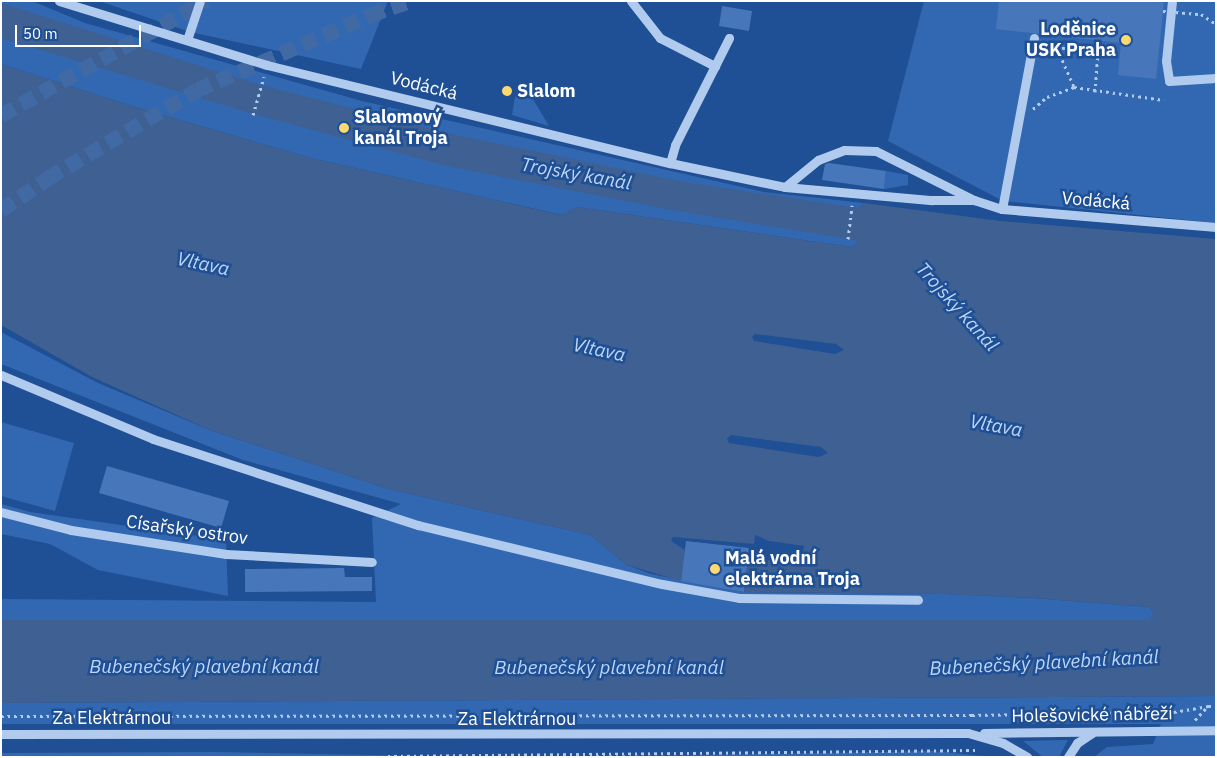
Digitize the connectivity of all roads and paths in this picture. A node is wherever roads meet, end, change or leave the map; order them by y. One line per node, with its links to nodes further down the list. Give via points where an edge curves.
1 (59, 1): 8 (street, Vodácká)
2 (200, 1): 8 (street)
3 (631, 1): 11 (street, via 660,38)
4 (1172, 1): 12 (street, via 1166,61 1169,80)
5 (1164, 10): 6 (path, bridge, via 1201,14)
6 (1216, 24)
7 (729, 38): 11 (street)
8 (187, 40): 19 (street, Vodácká, via 267,65)
9 (1033, 42): 10 (path); 18 (street)
10 (1057, 48): 14 (path); 15 (path, via 1098,51)
11 (715, 66): 19 (street, via 675,145)
12 (1216, 78)
13 (261, 85): 17 (path)
14 (1074, 87): 15 (path); 18 (path, via 1047,97)
15 (1095, 92): 16 (path)
16 (1164, 100)
17 (253, 115)
18 (1018, 123): 23 (street)
19 (670, 164): 20 (street, Vodácká)
20 (784, 186): 21 (street, Vodácká, via 932,200); 21 (street, Vodácká, via 818,160 844,150 876,151)
21 (974, 200): 23 (street, Vodácká)
22 (852, 207): 25 (path)
23 (1002, 209): 24 (street, Vodácká)
24 (1216, 227)
25 (848, 238)
26 (1, 375): 29 (street, via 153,439 428,527 662,584 739,598)
27 (1, 512): 28 (street, Císařský ostrov, via 71,530 226,554)
28 (372, 562)
29 (918, 600)
30 (1208, 706): 31 (path); 32 (path, via 1174,712 972,715); 34 (path, via 1198,713)
31 (1216, 706)
32 (1, 716)
33 (1216, 730): 34 (street, Holešovické nábřeží)
34 (1189, 731): 35 (street, Holešovické nábřeží)
35 (1095, 732): 36 (street, Holešovické nábřeží); 41 (street, via 1077,743)
36 (968, 733): 37 (street, Za Elektrárnou); 40 (street, Za Elektrárnou, via 1004,743)
37 (1, 734)
38 (987, 751): 39 (path, via 958,748)
39 (388, 756)
40 (1027, 757)
41 (1068, 757)

